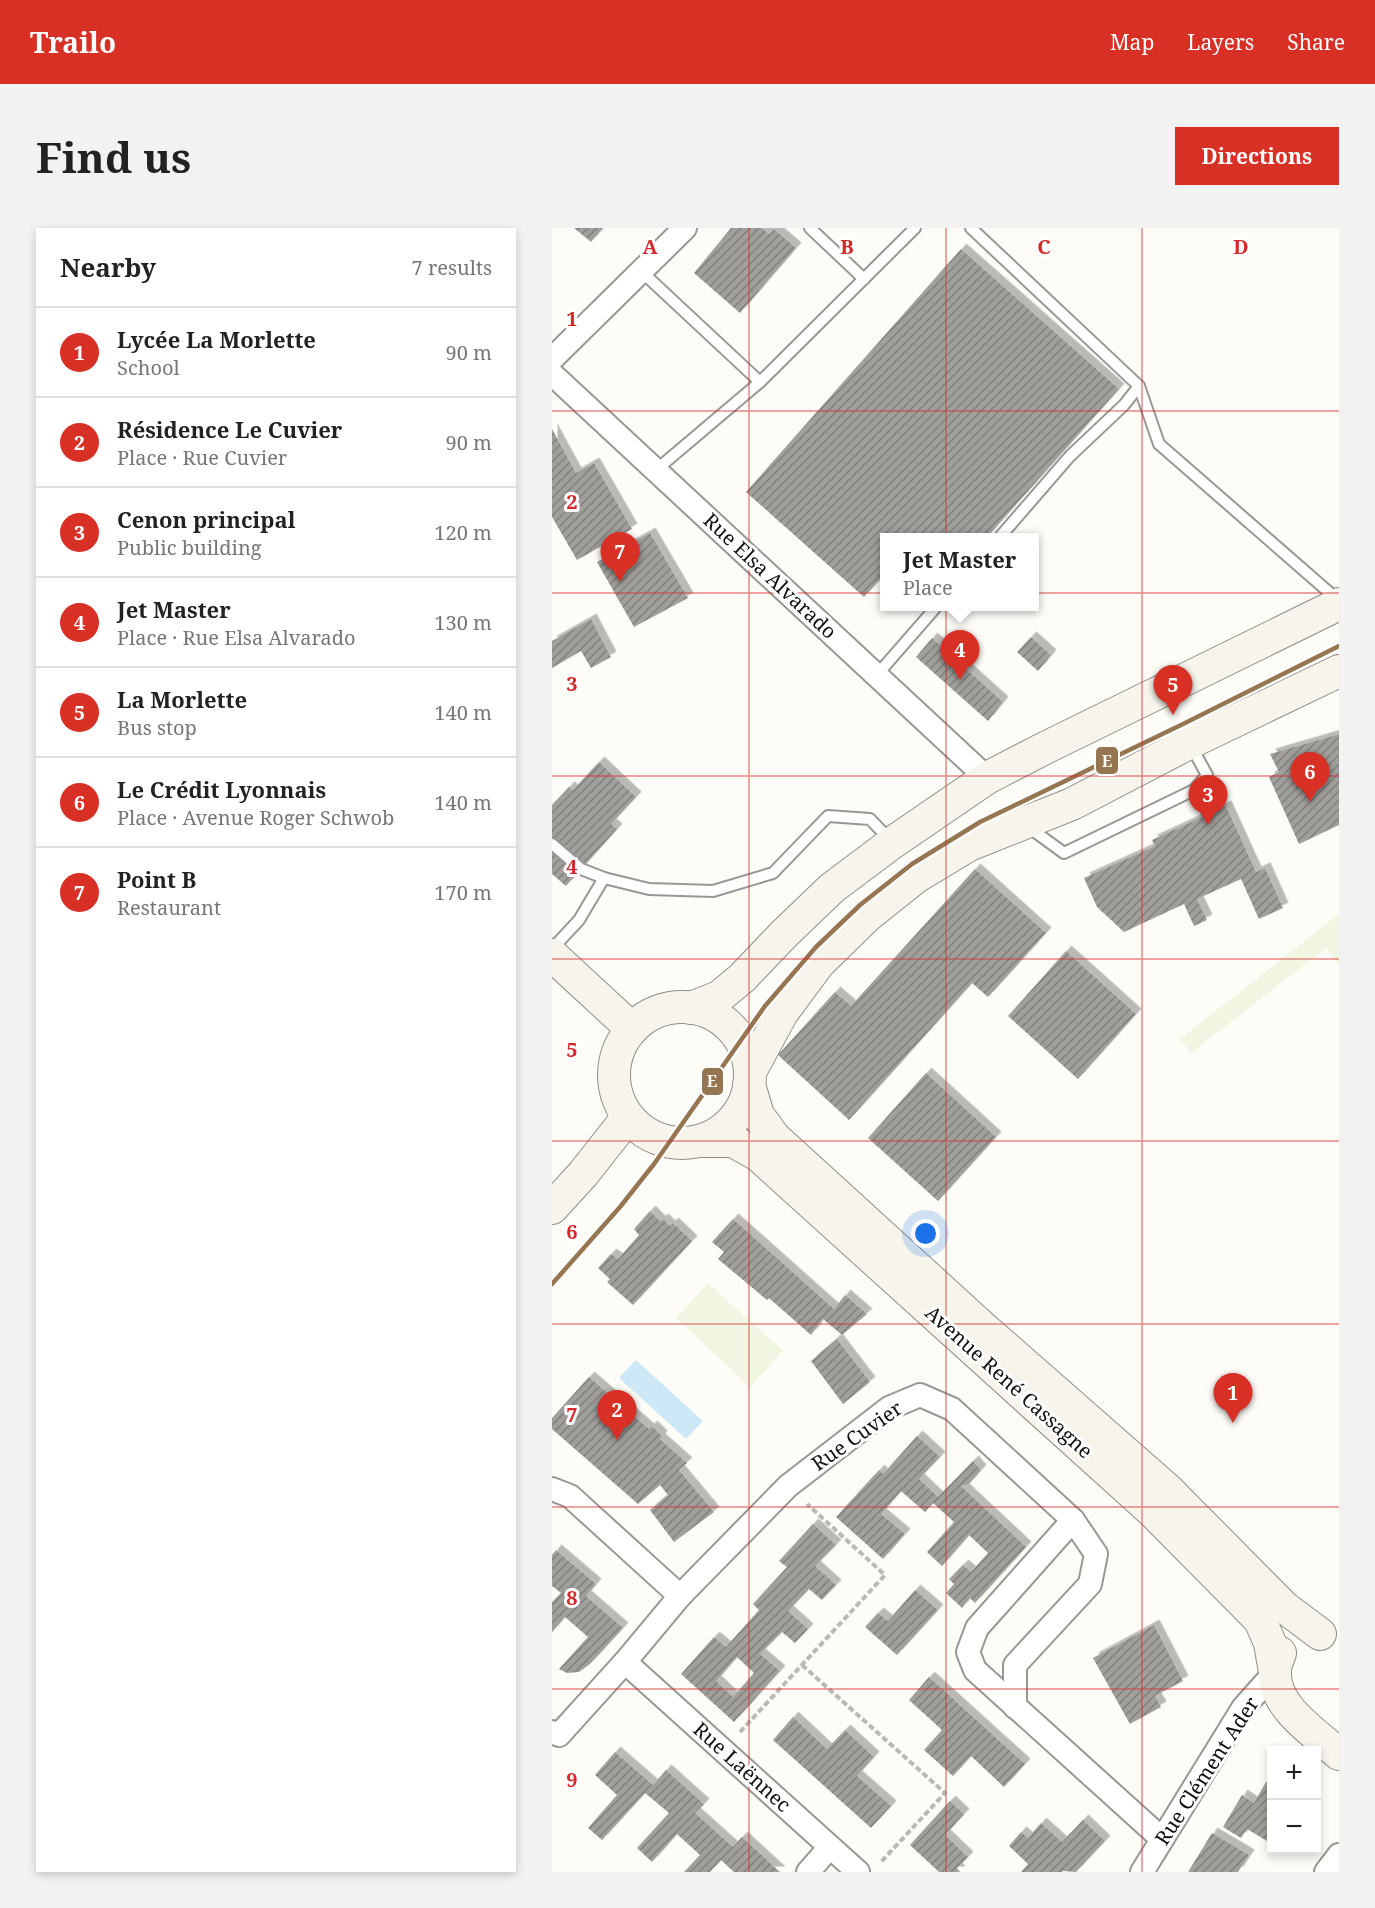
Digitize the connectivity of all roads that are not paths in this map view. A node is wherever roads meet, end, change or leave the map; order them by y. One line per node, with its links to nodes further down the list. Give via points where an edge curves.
1 (685, 228): 5 (street)
2 (810, 228): 6 (lane)
3 (915, 228): 6 (lane)
4 (971, 228): 10 (lane)
5 (641, 271): 7 (street); 9 (lane)
6 (864, 279): 9 (lane)
7 (552, 359)
8 (552, 374): 11 (street, Rue Elsa Alvarado)
9 (760, 382): 11 (lane)
10 (1139, 386): 12 (lane); 13 (lane, via 1159,444)
11 (656, 470): 16 (street, Rue Elsa Alvarado)
12 (1003, 533)
13 (1339, 604): 18 (main road)
14 (933, 611): 16 (lane)
15 (1339, 671): 17 (main road)
16 (876, 676): 18 (street, Rue Elsa Alvarado)
17 (1190, 743): 19 (main road, via 1072,804); 19 (lane, via 1207,775 1194,790 1064,853)
18 (987, 778): 20 (main road)
19 (1022, 823): 27 (main road, via 969,845 916,877 866,916 819,963 794,996)
20 (892, 843): 22 (lane, via 870,819 828,816 772,873 713,891 649,889); 25 (main road, via 832,888 719,997)
21 (552, 844): 22 (lane, via 581,869)
22 (604, 878): 23 (lane, via 579,920)
23 (552, 949)
24 (552, 955): 26 (main road)
25 (691, 1008): 26 (main road, via 669,1008); 27 (main road, via 713,1014 741,1039)
26 (632, 1029): 28 (main road, via 621,1045 614,1082)
27 (749, 1078): 29 (main road, via 744,1104 733,1120); 34 (main road, Avenue René Cassagne, via 758,1115 774,1137 1167,1489 1284,1607)
28 (628, 1117): 29 (main road, via 655,1138 678,1143); 30 (main road)
29 (700, 1141): 36 (main road, Avenue René Cassagne, via 733,1141 758,1155 1154,1513 1260,1620 1270,1643)
30 (552, 1208)
31 (552, 1489): 33 (street, via 570,1496)
32 (1073, 1520): 33 (street, Rue Cuvier, via 951,1409 920,1395 889,1408 788,1486); 37 (street, Rue Cuvier, via 1096,1554 1090,1584 1015,1665); 37 (street, via 976,1628 968,1652 975,1670)
33 (680, 1596): 35 (street, Rue Cuvier)
34 (1330, 1637): 36 (main road, Avenue René Cassagne, via 1296,1638 1281,1651)
35 (625, 1662): 38 (street, Rue Cuvier, via 559,1735); 41 (street, Rue Laënnec)
36 (1275, 1672): 39 (main road, Avenue René Cassagne, via 1278,1694 1297,1718); 40 (street, Rue Clément Ader, via 1243,1708)
37 (1015, 1707): 40 (street)
38 (552, 1732)
39 (1339, 1754)
40 (1162, 1839): 45 (street, Rue Clément Ader)
41 (830, 1847): 43 (street); 44 (street, Rue Laënnec)
42 (1339, 1855): 46 (street)
43 (808, 1872)
44 (858, 1872)
45 (1142, 1872)
46 (1326, 1872)

